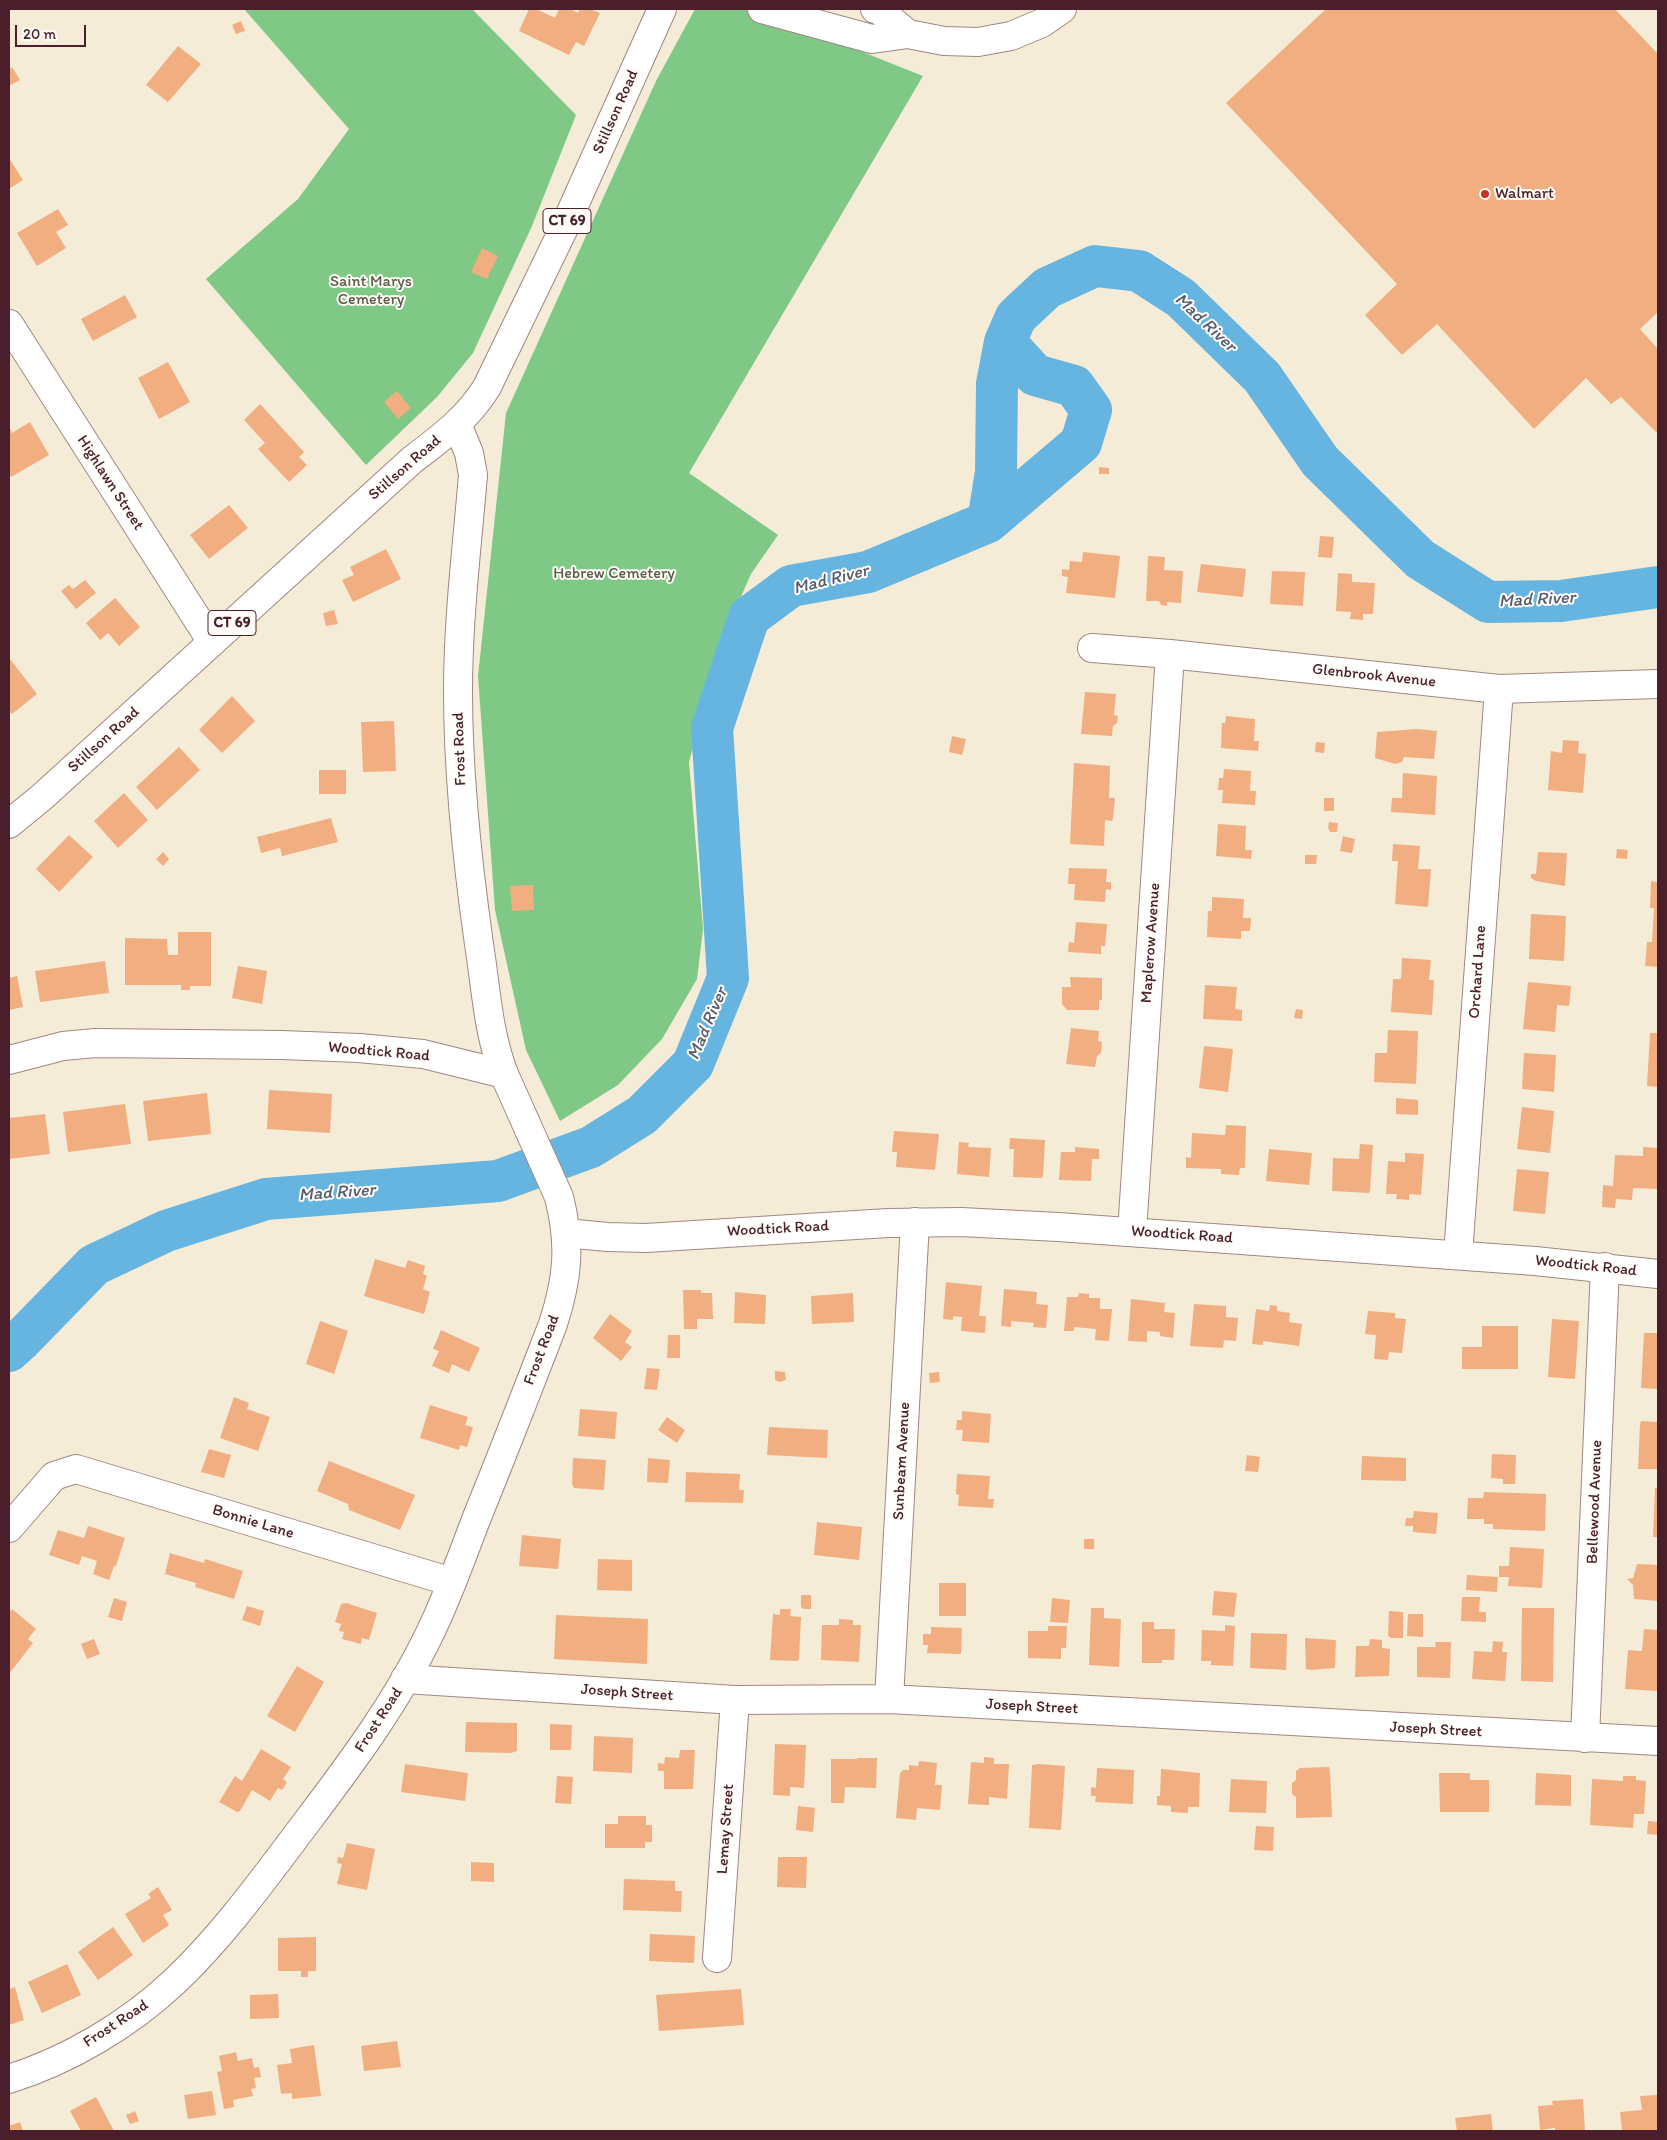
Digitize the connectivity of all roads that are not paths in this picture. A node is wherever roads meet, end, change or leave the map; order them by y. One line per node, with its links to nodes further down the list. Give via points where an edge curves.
1 (662, 9): 7 (street, Stillson Road / CT 69, via 563,230 487,387)
2 (762, 9): 5 (street, via 872,39)
3 (875, 9): 5 (street)
4 (1062, 9): 5 (street, via 1042,23 1011,36 978,42 944,41)
5 (908, 34)
6 (9, 324): 8 (street, Highlawn Street)
7 (457, 424): 8 (street, Stillson Road / CT 69, via 412,460); 15 (street, Frost Road, via 469,453 472,476 458,664 462,798 470,884 489,1018)
8 (212, 642): 13 (street, Stillson Road / CT 69)
9 (1092, 648): 10 (street, Glenbrook Avenue)
10 (1170, 654): 12 (street, Glenbrook Avenue); 17 (street, Maplerow Avenue)
11 (1657, 684): 12 (street, Glenbrook Avenue)
12 (1499, 689): 19 (street, Orchard Lane)
13 (9, 824)
14 (9, 1060): 15 (street, Woodtick Road, via 63,1046 178,1042 416,1053)
15 (504, 1074): 18 (street, via 556,1188)
16 (916, 1222): 17 (street, Woodtick Road); 18 (street, Woodtick Road, via 646,1238); 25 (street, Sunbeam Avenue)
17 (1132, 1232): 19 (street, Woodtick Road)
18 (566, 1233): 23 (street, Frost Road, via 563,1294)
19 (1458, 1255): 20 (street, Woodtick Road)
20 (1605, 1267): 21 (street, Woodtick Road); 27 (street, Bellewood Avenue)
21 (1658, 1274)
22 (9, 1528): 23 (street, Bonnie Lane, via 54,1476 76,1469)
23 (452, 1582): 24 (street, Frost Road, via 430,1634)
24 (405, 1679): 26 (street, Joseph Street); 30 (street, Frost Road, via 369,1738 298,1834 233,1916 176,1980 95,2040)
25 (889, 1699): 26 (street, Joseph Street); 27 (street, Joseph Street)
26 (735, 1700): 29 (street, Lemay Street)
27 (1585, 1738): 28 (street, Joseph Street)
28 (1658, 1741)
29 (717, 1958)
30 (9, 2079)

